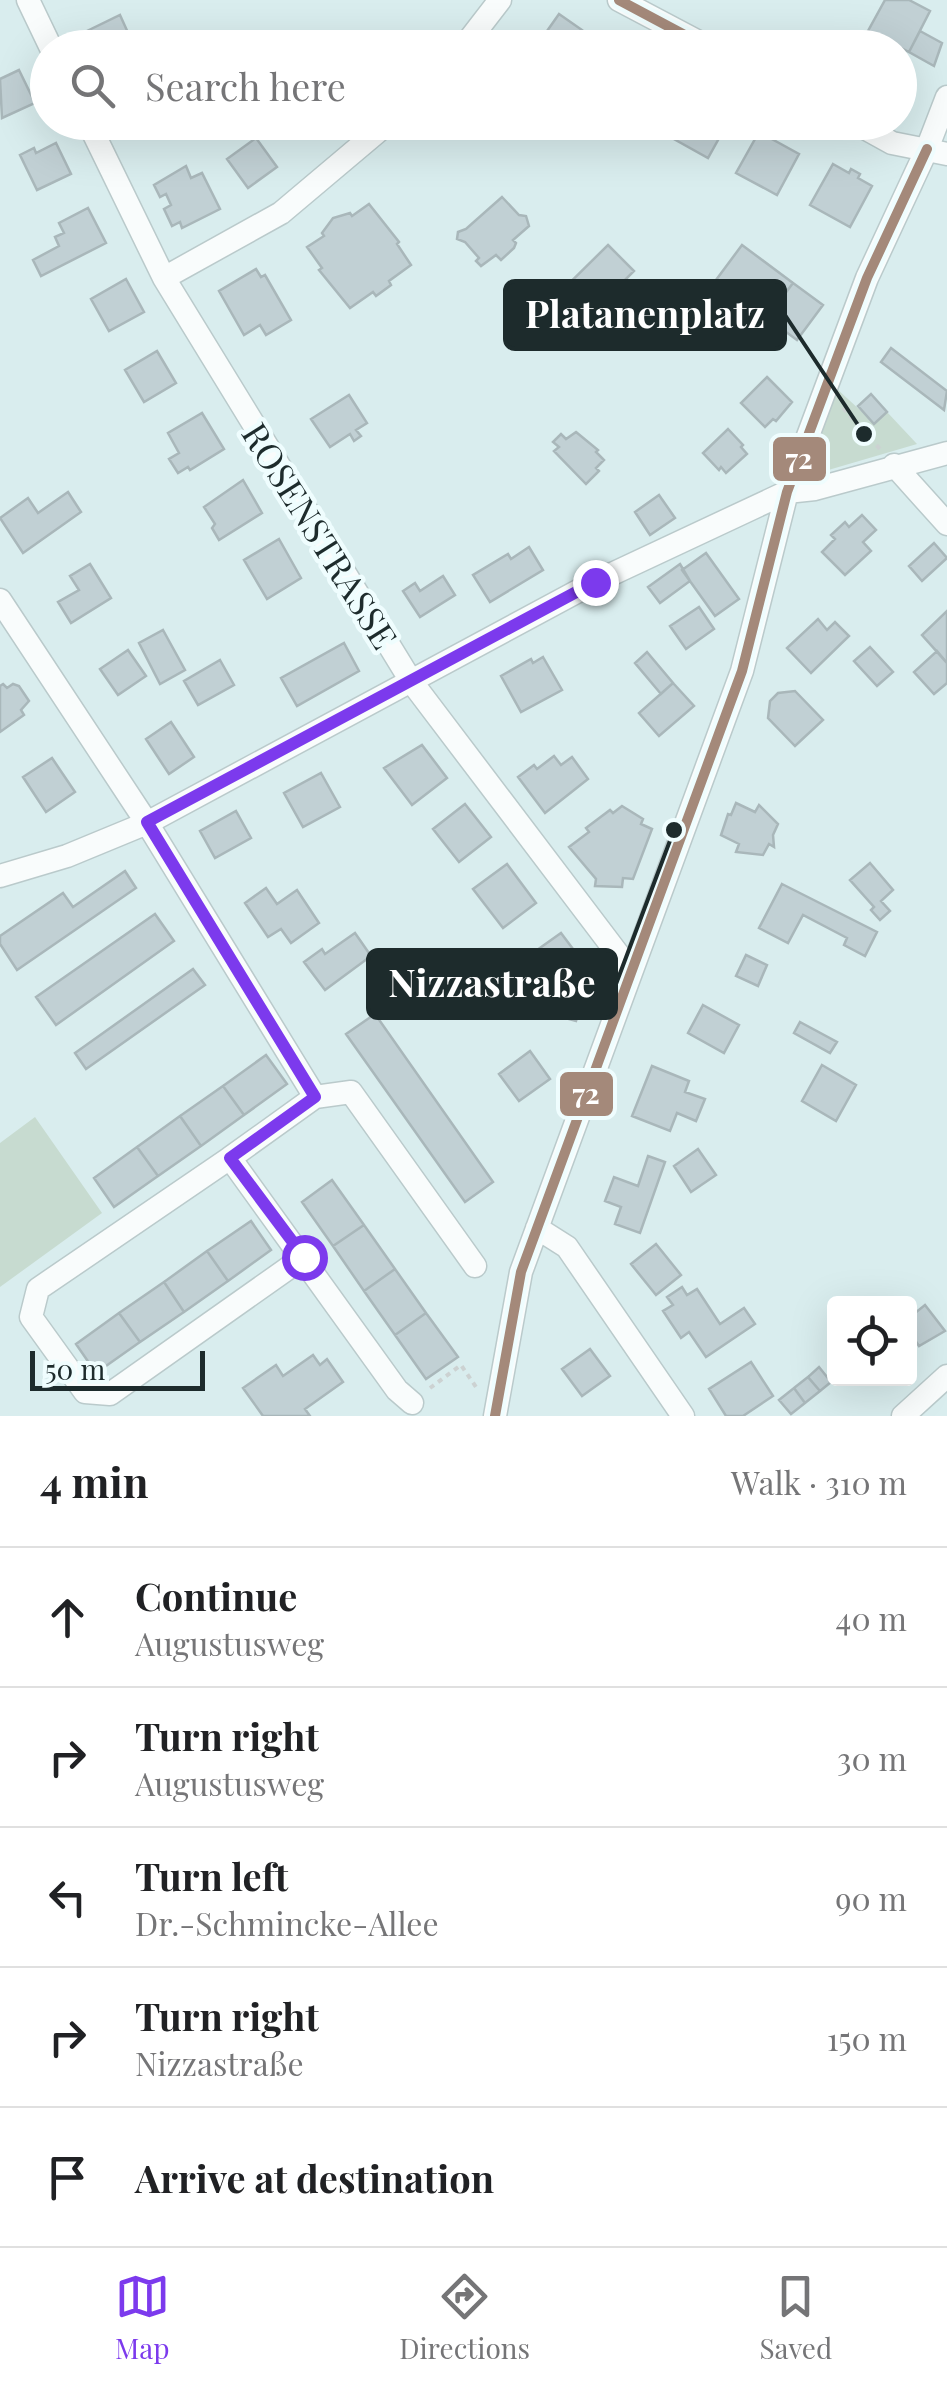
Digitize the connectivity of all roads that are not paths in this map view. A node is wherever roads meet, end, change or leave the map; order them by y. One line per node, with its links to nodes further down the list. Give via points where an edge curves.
1 (28, 0): 4 (street)
2 (500, 0): 5 (street)
3 (620, 0): 6 (street)
4 (42, 30)
5 (477, 30)
6 (676, 30)
7 (947, 96): 11 (street)
8 (97, 140): 12 (street, ROSENSTRASSE)
9 (368, 140): 12 (street, via 281,213)
10 (887, 140): 11 (street)
11 (937, 152): 15 (street, via 867,278)
12 (164, 278): 18 (street, ROSENSTRASSE)
13 (947, 453): 14 (street)
14 (894, 465): 15 (street); 16 (street)
15 (787, 492): 18 (street, via 595,582); 21 (street, via 742,671)
16 (947, 524)
17 (0, 600): 19 (street)
18 (411, 681): 19 (street); 21 (street, ROSENSTRASSE)
19 (147, 822): 20 (street); 22 (street)
20 (0, 876)
21 (630, 970): 24 (street)
22 (315, 1097): 23 (street); 26 (street, via 351,1092)
23 (230, 1158): 25 (street); 25 (street, via 38,1289 32,1317 85,1392 110,1394)
24 (537, 1228): 29 (street, via 521,1272); 30 (street, via 567,1248)
25 (304, 1257): 28 (street)
26 (475, 1266)
27 (947, 1376): 31 (street)
28 (412, 1403)
29 (498, 1404)
30 (682, 1416)
31 (903, 1416)

